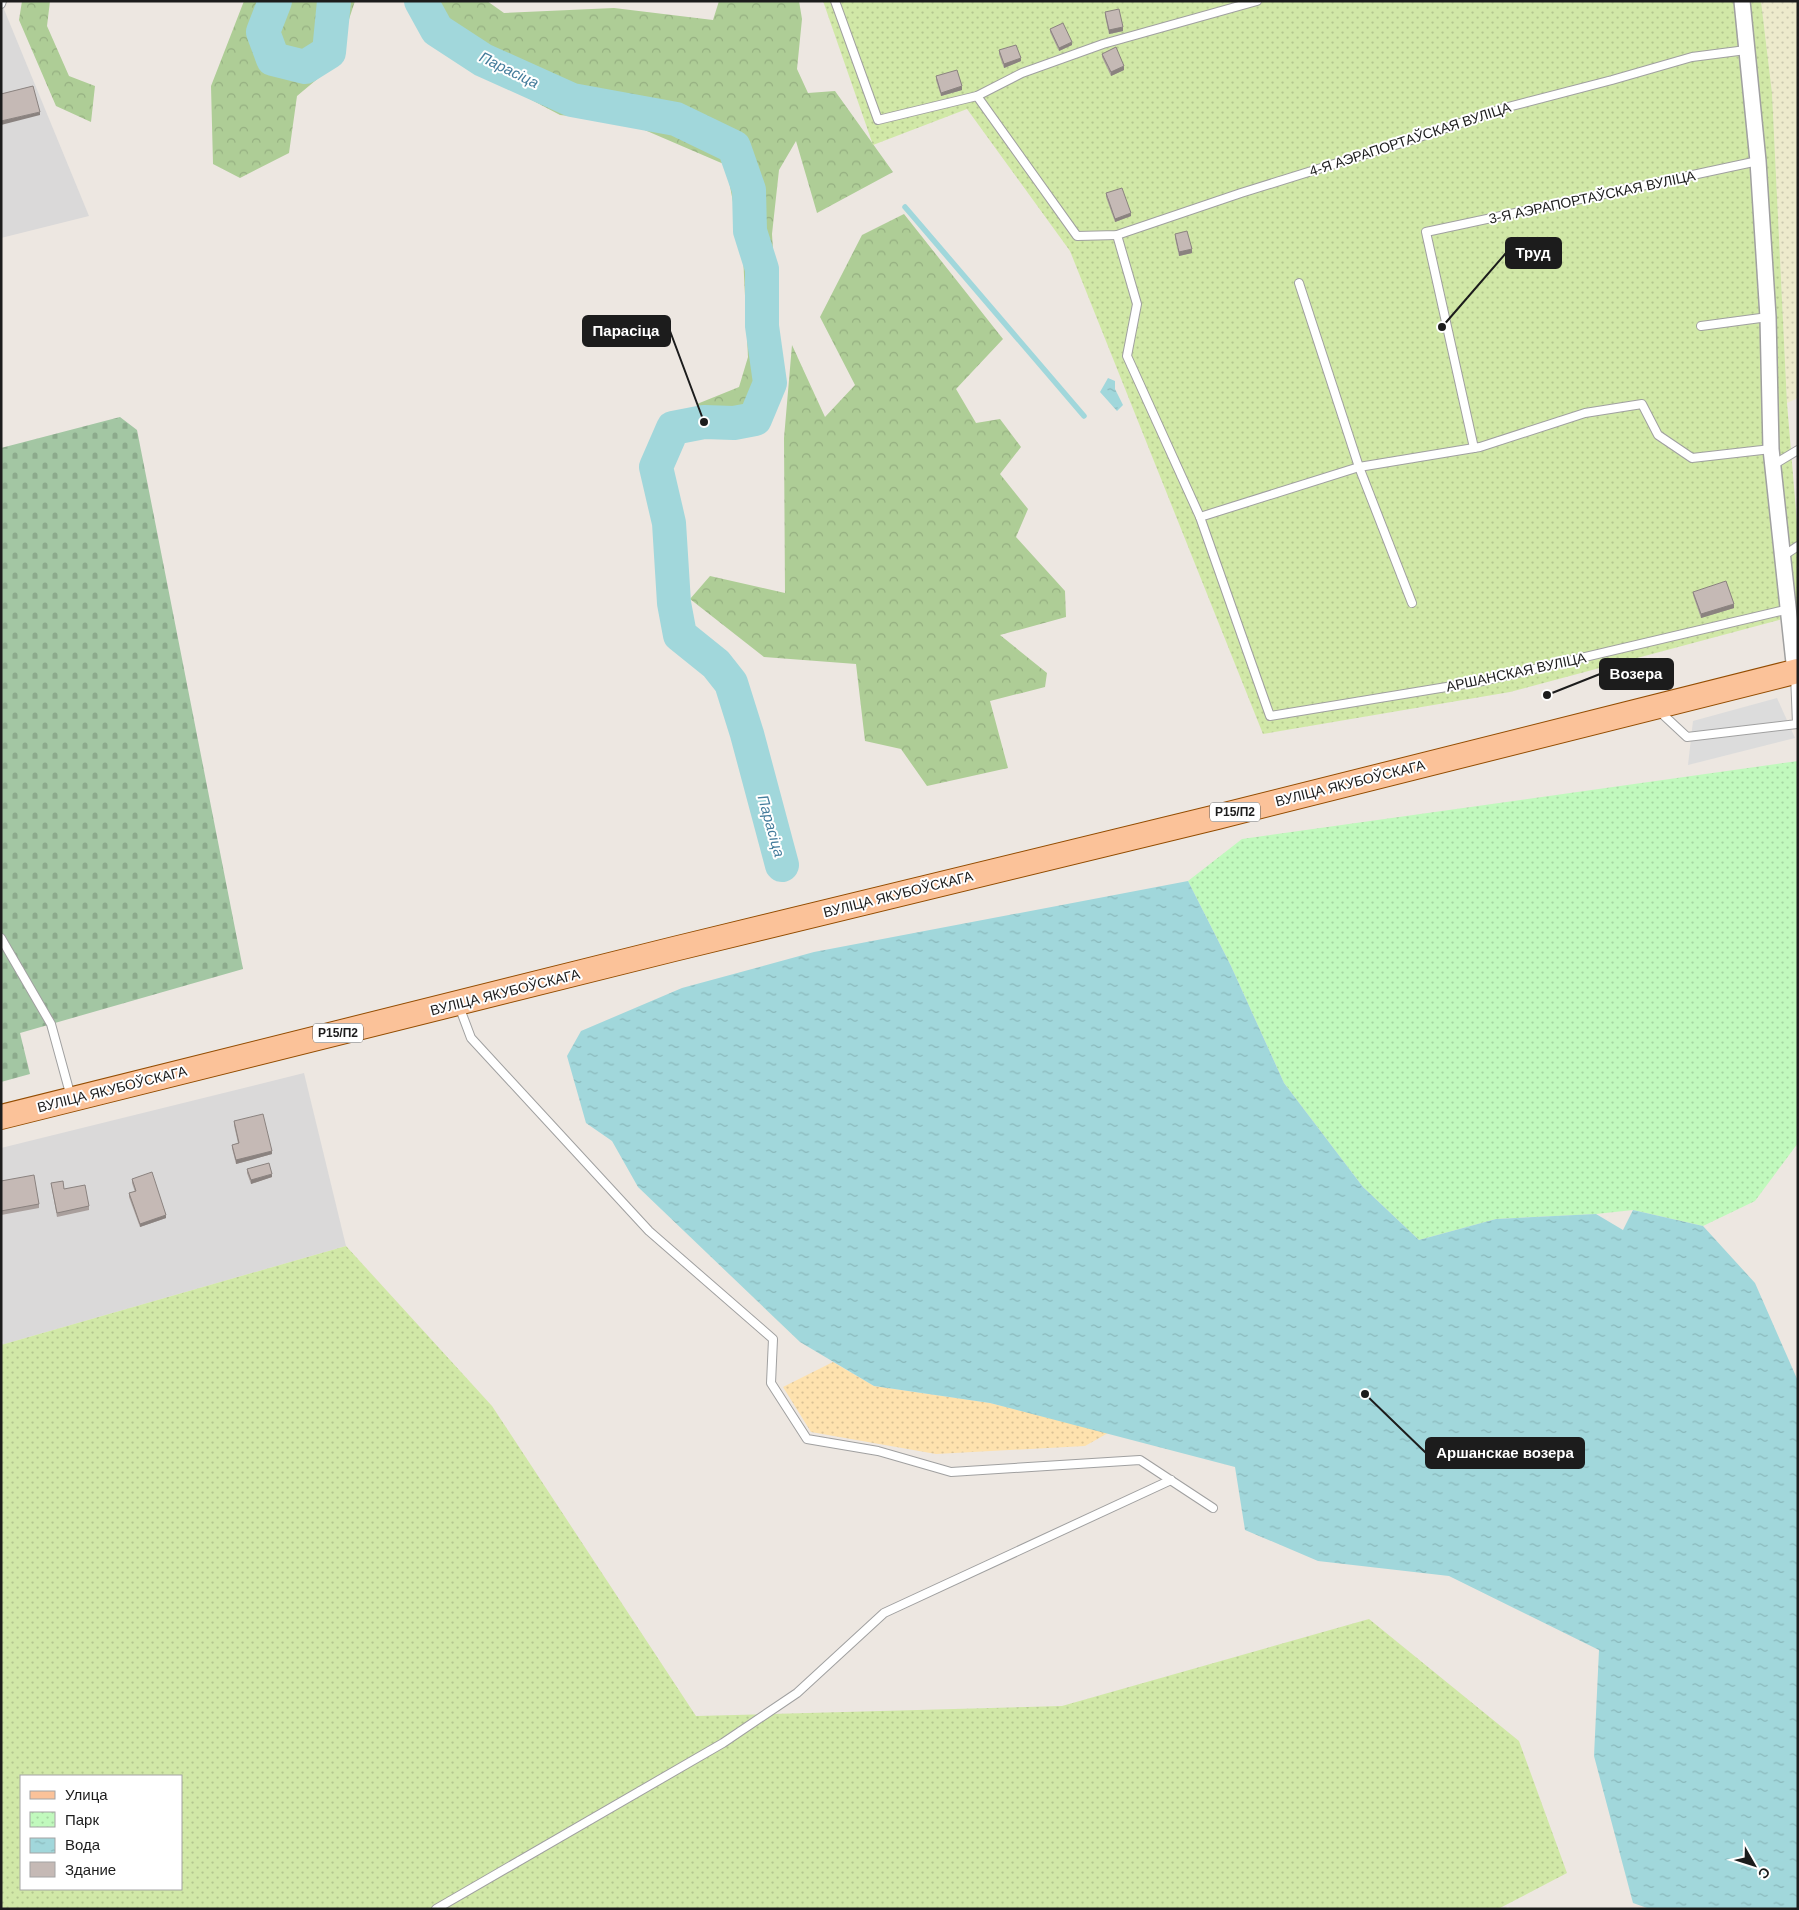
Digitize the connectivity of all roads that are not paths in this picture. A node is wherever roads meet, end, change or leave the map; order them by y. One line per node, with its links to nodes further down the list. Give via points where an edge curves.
1 (835, 1): 5 (lane, via 878,120)
2 (1257, 1): 5 (lane, via 1103,44 1022,73)
3 (1742, 1): 4 (street)
4 (1746, 50): 6 (street); 7 (lane, 4-Я АЭРАПОРТАЎСКАЯ ВУЛІЦА, via 1692,57 1504,108)
5 (977, 96): 7 (lane, 4-Я АЭРАПОРТАЎСКАЯ ВУЛІЦА, via 1077,236)
6 (1758, 161): 9 (street); 11 (lane, 3-Я АЭРАПОРТАЎСКАЯ ВУЛІЦА, via 1426,232)
7 (1117, 235): 16 (lane, via 1137,304 1127,356)
8 (1299, 283): 15 (lane)
9 (1768, 317): 10 (lane); 12 (street)
10 (1701, 326)
11 (1474, 448): 12 (lane, via 1585,413 1642,404 1658,435 1692,458); 15 (lane)
12 (1771, 449): 14 (street)
13 (1798, 450): 14 (lane)
14 (1773, 465): 18 (street)
15 (1359, 467): 16 (lane); 19 (lane)
16 (1200, 517): 20 (lane, АРШАНСКАЯ ВУЛІЦА, via 1270,716 1483,681)
17 (1798, 546): 18 (lane)
18 (1783, 556): 20 (street)
19 (1412, 603)
20 (1789, 609): 21 (street)
21 (1796, 672): 22 (main road, ВУЛІЦА ЯКУБОЎСКАГА / Р15/П2); 22 (lane, via 1797,724 1687,737)
22 (1655, 707): 24 (main road, ВУЛІЦА ЯКУБОЎСКАГА / Р15/П2)
23 (1, 938): 25 (lane, via 51,1024)
24 (459, 1004): 25 (main road, ВУЛІЦА ЯКУБОЎСКАГА / Р15/П2); 27 (lane, via 470,1038 649,1231 773,1339 771,1383 807,1439 878,1451 951,1472 1140,1460)
25 (71, 1099): 26 (main road, ВУЛІЦА ЯКУБОЎСКАГА / Р15/П2)
26 (1, 1117)
27 (1171, 1480): 28 (lane); 29 (lane, via 884,1613 796,1693 724,1743)
28 (1213, 1508)
29 (436, 1909)

